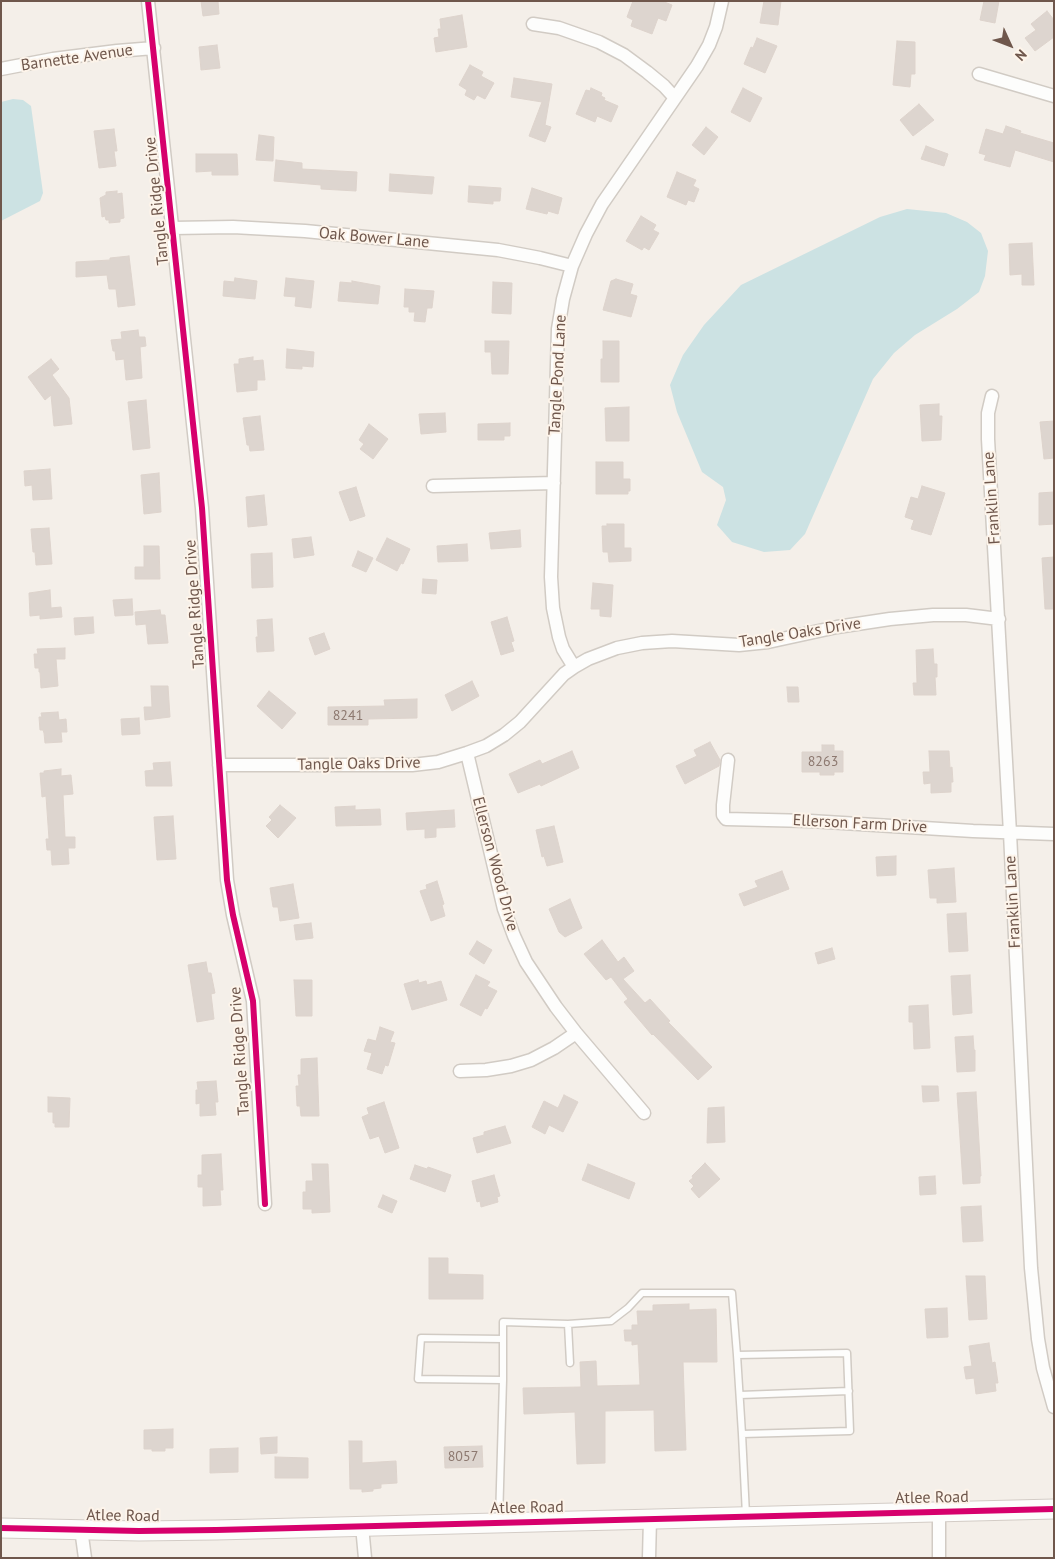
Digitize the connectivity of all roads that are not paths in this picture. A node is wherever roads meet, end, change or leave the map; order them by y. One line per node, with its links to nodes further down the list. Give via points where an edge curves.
1 (148, 1): 4 (street, Tangle Ridge Drive)
2 (722, 1): 8 (street, Tangle Pond Lane, via 709,44)
3 (533, 24): 8 (street, via 559,28 599,42 647,72)
4 (154, 48): 5 (street, Barnette Avenue, via 53,59); 9 (street, Tangle Ridge Drive)
5 (1, 69)
6 (979, 74): 7 (street)
7 (1054, 96)
8 (675, 98): 10 (street, Tangle Pond Lane, via 602,204)
9 (173, 228): 10 (street, Oak Bower Lane, via 305,231 498,250); 18 (street, Tangle Ridge Drive, via 202,508)
10 (572, 266): 12 (street, Tangle Pond Lane, via 558,329)
11 (992, 396): 14 (street, Franklin Lane, via 988,412 988,440)
12 (554, 483): 13 (street); 15 (street, Tangle Pond Lane, via 553,608 563,649)
13 (433, 486)
14 (999, 618): 15 (street, Tangle Oaks Drive, via 933,615 890,619 739,645 642,643 610,651); 19 (street, Franklin Lane)
15 (574, 667): 16 (street, Tangle Oaks Drive, via 520,722 486,746)
16 (467, 754): 18 (street, Tangle Oaks Drive, via 412,765); 21 (street, Ellerson Wood Drive, via 504,909 514,936 526,962)
17 (728, 760): 19 (street, Ellerson Farm Drive, via 723,805 726,819 810,820)
18 (219, 765): 24 (street, Tangle Ridge Drive, via 228,880 253,1000)
19 (1010, 833): 20 (street, Ellerson Farm Drive); 32 (street, Franklin Lane, via 1031,1268 1038,1339)
20 (1054, 834)
21 (576, 1033): 22 (street, via 531,1060 486,1070); 23 (street, Ellerson Wood Drive)
22 (460, 1071)
23 (644, 1113)
24 (264, 1204)
25 (568, 1324): 26 (lane, via 503,1322); 27 (lane, via 611,1321 642,1293 732,1293); 28 (lane)
26 (503, 1339): 29 (lane); 29 (lane, via 421,1338 418,1379)
27 (737, 1355): 30 (lane, via 847,1353); 31 (lane)
28 (570, 1363)
29 (503, 1380): 38 (lane)
30 (848, 1391): 31 (lane); 33 (lane, via 850,1431)
31 (740, 1395): 33 (lane)
32 (1054, 1407)
33 (742, 1434): 36 (lane)
34 (1054, 1509): 35 (main road, Atlee Road)
35 (939, 1512): 36 (main road, Atlee Road); 45 (street)
36 (746, 1516): 37 (main road, Atlee Road)
37 (650, 1519): 38 (main road, Atlee Road); 44 (street)
38 (499, 1522): 39 (main road, Atlee Road)
39 (362, 1526): 41 (main road, Atlee Road); 43 (street)
40 (1, 1528): 41 (main road, Atlee Road)
41 (81, 1530): 42 (street)
42 (85, 1558)
43 (365, 1558)
44 (649, 1558)
45 (940, 1558)

